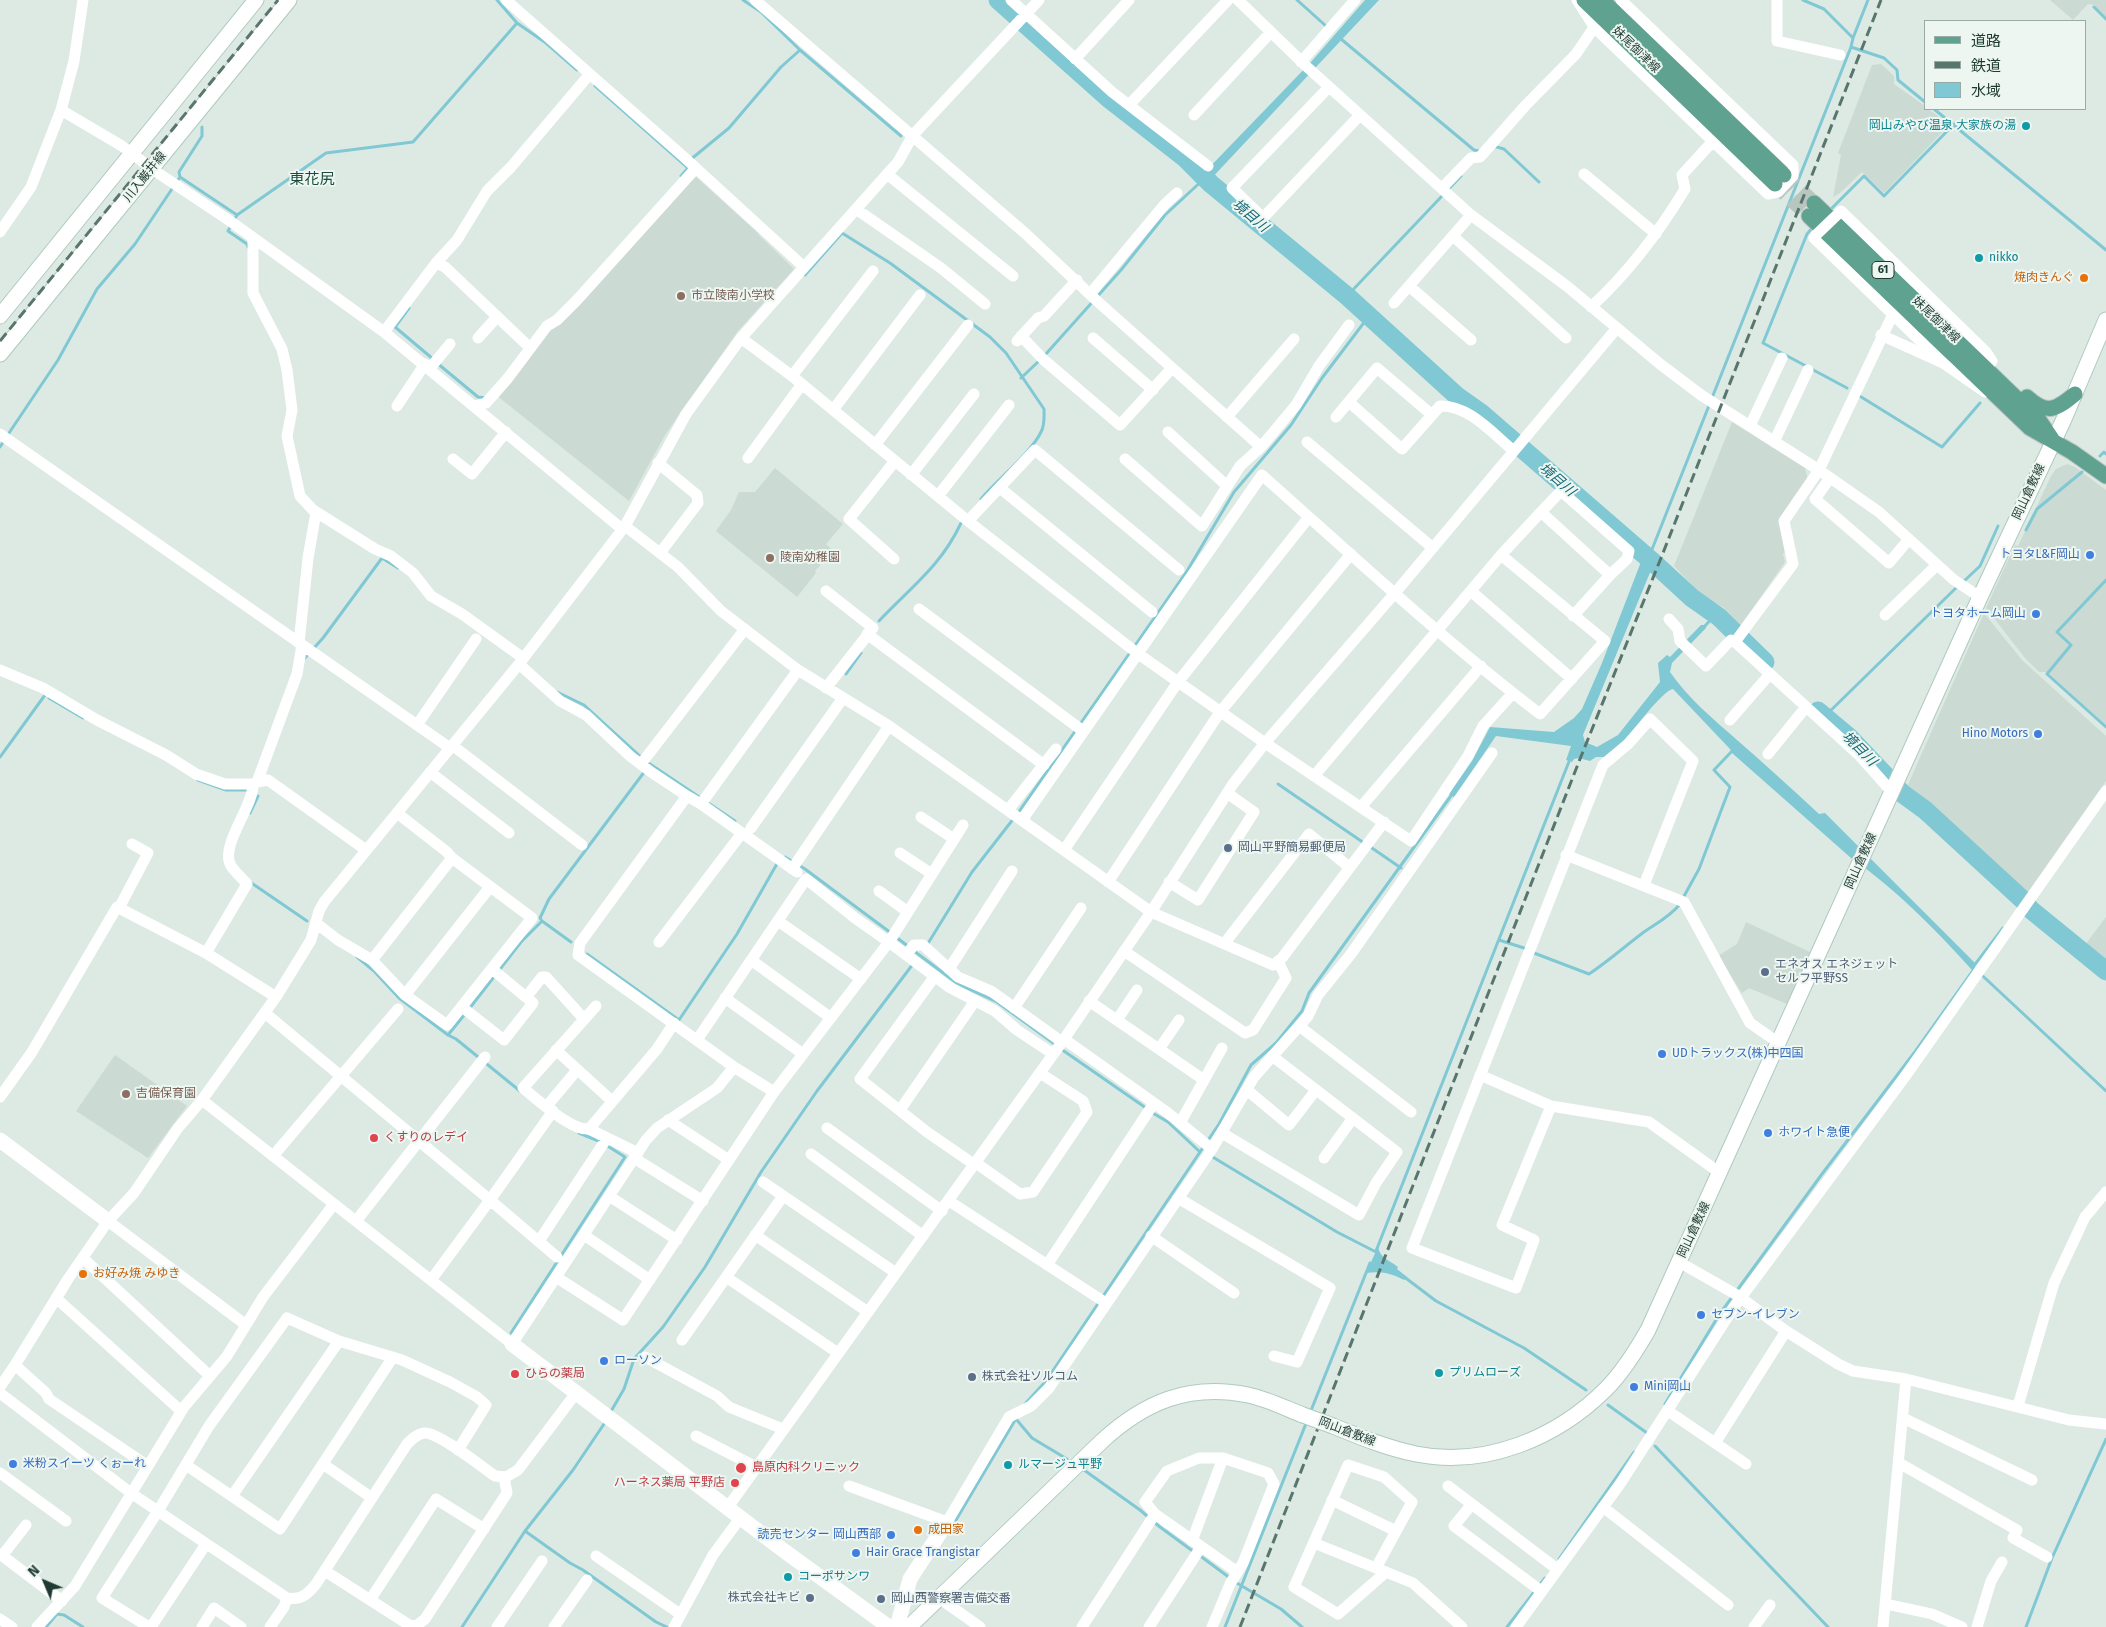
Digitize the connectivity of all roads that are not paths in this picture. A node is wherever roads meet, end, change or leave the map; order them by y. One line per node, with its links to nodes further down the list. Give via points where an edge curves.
1 (83, 0): 25 (street, via 79,36)
2 (256, 0): 30 (main road, 川入巌井線)
3 (289, 0): 33 (main road, 川入巌井線)
4 (755, 0): 28 (street)
5 (1011, 0): 17 (street)
6 (1039, 0): 17 (street)
7 (1128, 0): 20 (street)
8 (1228, 0): 24 (street)
9 (1238, 0): 18 (street)
10 (1577, 0): 16 (street)
11 (1584, 0): 16 (main road, 妹尾御津線)
12 (1621, 0): 29 (street, via 1793,165 1793,176 1778,192 1768,194)
13 (1778, 0): 19 (street, via 1777,41)
14 (1352, 1): 21 (street)
15 (510, 4): 22 (street)
16 (1601, 9): 29 (street); 36 (main road, 妹尾御津線); 37 (street, via 1576,54)
17 (1023, 17): 20 (street); 28 (street)
18 (1271, 32): 21 (street); 26 (street)
19 (1840, 55)
20 (1075, 59): 24 (street)
21 (1306, 66): 23 (street)
22 (587, 77): 32 (street); 46 (street, via 487,191 457,240)
23 (1329, 87): 27 (street); 27 (street, via 1232,188 1263,218)
24 (1129, 105): 31 (street)
25 (61, 110): 30 (street); 42 (street, via 31,186)
26 (1194, 115)
27 (1360, 115): 37 (street)
28 (914, 135): 34 (street); 50 (street)
29 (1713, 142): 43 (street, via 1682,175 1685,189)
30 (132, 153): 33 (street); 58 (main road, 川入巌井線)
31 (1208, 166)
32 (691, 167): 47 (street); 89 (street, via 577,300 547,326 486,403)
33 (152, 169): 45 (street); 74 (main road, 川入巌井線)
34 (887, 174): 39 (street); 49 (street)
35 (1584, 174): 43 (street)
36 (1780, 179)
37 (1445, 191): 41 (street)
38 (1177, 193): 53 (street)
39 (856, 209): 47 (street); 54 (street, via 941,268)
40 (1811, 210): 81 (main road, 妹尾御津線 / 61)
41 (1471, 215): 44 (street); 56 (street)
42 (0, 232)
43 (1656, 234): 56 (street, via 1614,286)
44 (1453, 236): 51 (street); 70 (street)
45 (253, 238): 64 (street); 117 (street, via 253,293 282,349 287,370 292,410 287,436 296,488)
46 (436, 263): 59 (street, via 445,267); 64 (street)
47 (804, 267): 67 (street)
48 (873, 271): 80 (street)
49 (1014, 276)
50 (1077, 280): 53 (street); 83 (street, via 1019,338 1120,425)
51 (1410, 286): 55 (street); 71 (street)
52 (920, 295): 90 (street)
53 (1093, 297): 78 (street)
54 (985, 304)
55 (1394, 304)
56 (1591, 307): 63 (street)
57 (1893, 314): 65 (street); 76 (street); 81 (street, bridge, via 1814,238 1841,211 1986,352 1992,361)
58 (0, 316)
59 (497, 316): 66 (street); 72 (street)
60 (2106, 320): 85 (main road, 岡山倉敷線)
61 (968, 325): 101 (street)
62 (1349, 325): 102 (street, via 1296,405)
63 (1617, 328): 94 (street, via 1660,364); 103 (street)
64 (384, 332): 77 (street)
65 (1881, 335): 76 (street); 109 (street)
66 (478, 338)
67 (741, 338): 80 (street); 108 (street, via 686,414)
68 (1093, 338): 83 (street)
69 (1294, 338): 93 (street)
70 (1566, 338)
71 (1471, 340)
72 (525, 343)
73 (450, 344): 77 (street)
74 (0, 354)
75 (1782, 358): 94 (street)
76 (1943, 362): 81 (street)
77 (431, 364): 88 (street); 89 (street)
78 (1172, 368): 83 (street); 93 (street)
79 (1808, 370): 99 (street)
80 (792, 376): 82 (street)
81 (1980, 378): 85 (main road, via 2000,373 2041,408 2058,407); 100 (main road, 妹尾御津線 / 61, via 2030,428); 100 (main road, 妹尾御津線 / 61, via 2039,420)
82 (802, 384): 90 (street); 104 (street)
83 (1153, 390)
84 (974, 394): 110 (street)
85 (2075, 394): 100 (main road, 岡山倉敷線)
86 (1348, 402): 91 (street, via 1402,448); 91 (street, via 1377,368); 92 (street)
87 (1009, 405): 115 (street)
88 (397, 406)
89 (475, 406): 95 (street)
90 (833, 410): 101 (street)
91 (1432, 415): 103 (street, via 1440,406 1451,405)
92 (1336, 416)
93 (1227, 417): 102 (street)
94 (1750, 426): 99 (street)
95 (506, 432): 106 (street, via 472,474); 120 (street)
96 (1168, 432): 113 (street)
97 (4, 437): 144 (street)
98 (1307, 442): 122 (street)
99 (1774, 442): 109 (street)
100 (2053, 442): 111 (main road, 妹尾御津線 / 61); 133 (main road, 岡山倉敷線)
101 (875, 445): 107 (street)
102 (1261, 447): 113 (street, via 1240,466)
103 (1517, 447): 122 (street)
104 (748, 458)
105 (1125, 458): 113 (street, via 1202,526)
106 (453, 459)
107 (895, 461): 110 (street); 126 (street, via 850,519)
108 (658, 463): 120 (street); 123 (street, via 697,495 698,503)
109 (1819, 470): 112 (street); 142 (street, via 1784,521 1793,564)
110 (911, 475): 115 (street)
111 (2106, 476)
112 (1830, 478): 121 (street, via 1879,512); 121 (street, via 1815,499 1889,563)
113 (1226, 485)
114 (1000, 488): 119 (street); 128 (street, via 1035,450); 135 (street)
115 (938, 496): 119 (street)
116 (1541, 512): 125 (street); 129 (street); 129 (street, via 1562,491 1629,551 1627,559)
117 (316, 515): 144 (street, via 308,558); 146 (street, via 391,556 413,573 431,596 462,614)
118 (1309, 517): 124 (street); 145 (street, via 1262,475 1158,625); 152 (street)
119 (968, 521): 145 (street)
120 (623, 528): 123 (street); 146 (street)
121 (1909, 539): 127 (street)
122 (1433, 548): 132 (street)
123 (660, 552): 139 (street, via 721,611)
124 (1351, 554): 132 (street); 157 (street)
125 (1501, 555): 131 (street); 137 (street)
126 (894, 558)
127 (1938, 565): 133 (street); 136 (street)
128 (1179, 570)
129 (1610, 575): 137 (street)
130 (826, 591): 141 (street, via 873,628)
131 (1472, 592): 140 (street); 151 (street)
132 (1395, 593): 140 (street); 162 (street)
133 (1980, 597): 173 (main road, 岡山倉敷線)
134 (919, 609): 161 (street)
135 (1152, 612)
136 (1884, 615)
137 (1573, 616): 151 (street, via 1605,641)
138 (1669, 619): 142 (street, via 1686,646 1706,666 1731,640)
139 (745, 629): 149 (street); 167 (street)
140 (1438, 630): 147 (street); 170 (street)
141 (868, 634): 153 (street); 168 (street)
142 (1739, 638): 150 (street)
143 (476, 639): 159 (street)
144 (307, 648): 159 (street); 171 (street)
145 (1133, 650): 152 (street); 161 (street)
146 (521, 661): 163 (street); 167 (street, via 560,701 586,714)
147 (1481, 666): 154 (street); 177 (street)
148 (0, 670): 171 (street, via 43,688 196,774 225,784)
149 (798, 670): 153 (street); 176 (street)
150 (1770, 674): 156 (street); 158 (street)
151 (1572, 679): 154 (street, via 1540,714)
152 (1178, 682): 157 (street); 189 (street)
153 (826, 688): 155 (street)
154 (1513, 693): 181 (street, via 1483,726 1468,756 1411,841)
155 (843, 698): 160 (street); 183 (street)
156 (1806, 707): 166 (street); 173 (street, via 1860,756)
157 (1220, 712): 162 (street); 198 (street)
158 (1730, 720)
159 (417, 725): 163 (street)
160 (889, 726): 179 (street); 193 (street)
161 (1080, 728): 179 (street)
162 (1264, 743): 170 (street); 174 (street)
163 (451, 747): 169 (street); 187 (street)
164 (1056, 749): 168 (street)
165 (1492, 753): 239 (street)
166 (1768, 754)
167 (644, 764): 175 (street)
168 (1044, 765): 179 (street)
169 (430, 772): 178 (street); 184 (street)
170 (1314, 776): 177 (street)
171 (256, 784): 188 (street); 213 (street, via 229,854 230,865 247,884)
172 (2106, 791): 310 (street, via 1904,1078)
173 (1892, 792): 241 (main road, 岡山倉敷線)
174 (1227, 793): 199 (street); 199 (street, via 1254,812 1198,900)
175 (687, 796): 176 (street); 238 (street, via 580,943 578,955)
176 (703, 801): 183 (street)
177 (1361, 807): 181 (street)
178 (396, 813): 188 (street); 192 (street)
179 (1015, 815): 189 (street)
180 (920, 817): 185 (street)
181 (1384, 822): 194 (street)
182 (963, 825): 185 (street)
183 (746, 830): 193 (street, via 779,860); 210 (street)
184 (509, 834)
185 (954, 839): 196 (street)
186 (132, 844): 203 (street, via 148,853)
187 (582, 845)
188 (366, 850): 208 (street, via 324,902)
189 (1064, 850): 198 (street)
190 (900, 853): 196 (street)
191 (1566, 855): 200 (street); 200 (street, via 1603,765 1650,720 1693,761); 252 (street)
192 (452, 858): 201 (street); 215 (street)
193 (795, 865): 197 (street)
194 (1349, 867): 211 (street, via 1309,834); 217 (street)
195 (1012, 871): 218 (street)
196 (932, 874): 205 (street)
197 (806, 879): 207 (street); 209 (street, via 855,918)
198 (1108, 882): 206 (street)
199 (1169, 882): 206 (street)
200 (1644, 885): 241 (street, via 1682,901 1750,1023)
201 (490, 887): 219 (street, via 532,918); 223 (street)
202 (879, 891): 205 (street)
203 (119, 908): 213 (street); 258 (street, via 32,1052)
204 (1081, 908): 230 (street)
205 (908, 912): 209 (street)
206 (1151, 912): 211 (street); 212 (street)
207 (778, 921): 216 (street); 221 (street)
208 (316, 923): 215 (street); 225 (street, via 310,940)
209 (892, 937): 214 (street); 221 (street)
210 (659, 942)
211 (1224, 944): 217 (street, via 1273,965)
212 (1124, 951): 217 (street, via 1245,1033 1253,1030 1286,978); 228 (street)
213 (206, 953): 225 (street)
214 (915, 953): 218 (street); 220 (street)
215 (372, 960): 223 (street)
216 (751, 960): 226 (street); 234 (street)
217 (1278, 961)
218 (949, 969): 230 (street, via 958,978 991,992)
219 (495, 972): 224 (street); 232 (street)
220 (935, 976): 227 (street); 264 (street, via 860,1078)
221 (861, 979): 234 (street)
222 (1137, 990): 236 (street)
223 (405, 995): 232 (street, via 447,1025)
224 (527, 996): 232 (street, via 533,1003 504,1040); 235 (street, via 542,977 546,978)
225 (276, 997): 233 (street)
226 (725, 998): 240 (street); 246 (street)
227 (975, 1000): 242 (street, via 995,1011 1017,1030); 264 (street)
228 (1089, 1002): 236 (street); 242 (street)
229 (596, 1006): 235 (street)
230 (1014, 1008): 242 (street)
231 (398, 1009): 253 (street)
232 (465, 1010)
233 (264, 1013): 253 (street); 259 (street)
234 (831, 1018): 246 (street)
235 (584, 1019): 245 (street)
236 (1117, 1020): 244 (street)
237 (1180, 1020): 244 (street)
238 (674, 1023): 240 (street); 260 (street, via 657,1049)
239 (1299, 1026): 247 (street); 265 (street)
240 (697, 1040): 249 (street)
241 (1779, 1043): 282 (main road, 岡山倉敷線)
242 (1059, 1046): 251 (street); 262 (street)
243 (1222, 1048): 254 (street)
244 (1160, 1049): 254 (street)
245 (556, 1050): 250 (street); 263 (street, via 523,1088)
246 (803, 1054): 257 (street)
247 (1272, 1056): 255 (street); 256 (street)
248 (483, 1059): 273 (street)
249 (734, 1067): 257 (street); 267 (street, via 717,1088)
250 (577, 1070): 260 (street); 263 (street)
251 (1040, 1073): 281 (street); 281 (street, via 1083,1101 1087,1112 1033,1192 1020,1194)
252 (1480, 1075): 261 (street); 261 (street, via 1412,1248 1516,1288 1534,1240 1502,1225)
253 (340, 1076): 273 (street); 278 (street)
254 (1204, 1080): 268 (street)
255 (1247, 1090): 256 (street, via 1289,1125); 271 (street)
256 (1316, 1090): 266 (street)
257 (774, 1092): 280 (street)
258 (0, 1097)
259 (202, 1100): 278 (street); 292 (street, via 178,1128 134,1193)
260 (612, 1101): 270 (street)
261 (1550, 1106): 282 (street, via 1649,1122)
262 (1150, 1108): 268 (street); 303 (street)
263 (549, 1109): 270 (street, via 571,1124); 288 (street)
264 (900, 1110): 281 (street)
265 (1411, 1112)
266 (1353, 1118): 271 (street, via 1397,1152 1359,1215); 279 (street)
267 (668, 1120): 277 (street, via 657,1128); 280 (street)
268 (1180, 1123): 275 (street)
269 (827, 1128): 291 (street)
270 (588, 1129): 274 (street)
271 (1222, 1132): 275 (street)
272 (0, 1140): 292 (main road)
273 (418, 1140): 288 (street); 293 (street)
274 (605, 1142): 277 (street); 299 (street)
275 (1207, 1150): 287 (street)
276 (811, 1154): 296 (street)
277 (636, 1155): 285 (street); 289 (street)
278 (273, 1156): 290 (street)
279 (1324, 1158)
280 (729, 1160): 289 (street)
281 (975, 1164): 291 (street)
282 (1720, 1173): 302 (main road, 岡山倉敷線)
283 (763, 1182): 286 (street)
284 (2106, 1192): 329 (street, via 2085,1217 2054,1283)
285 (609, 1196): 294 (street); 298 (street)
286 (783, 1196): 295 (street); 304 (street)
287 (1178, 1198): 297 (street); 320 (street, via 1330,1288 1297,1362)
288 (490, 1200): 299 (street); 307 (street)
289 (703, 1201): 298 (street)
290 (334, 1204): 293 (street); 314 (street)
291 (946, 1206): 296 (street); 303 (street)
292 (108, 1221): 301 (street); 314 (street)
293 (356, 1221): 307 (street)
294 (584, 1235): 306 (street); 308 (street)
295 (755, 1235): 305 (street); 313 (street)
296 (923, 1236): 304 (street)
297 (1151, 1236): 309 (street); 312 (street)
298 (677, 1240): 308 (street)
299 (539, 1241): 300 (street)
300 (557, 1257)
301 (83, 1258): 311 (street); 324 (street)
302 (1679, 1262): 310 (street); 380 (main road, 岡山倉敷線, bridge, via 1634,1355 1607,1389 1549,1432 1488,1454 1449,1458 1384,1446 1250,1396 1221,1391 1170,1398 1135,1413 1117,1427)
303 (1047, 1264): 312 (street)
304 (896, 1274): 313 (street)
305 (726, 1276): 316 (street); 319 (street)
306 (556, 1277): 308 (street, via 623,1320); 318 (street)
307 (431, 1280): 318 (street)
308 (650, 1280)
309 (1234, 1293)
310 (1737, 1295): 315 (street); 331 (street)
311 (56, 1298): 323 (street); 330 (street)
312 (1102, 1301): 361 (street, via 1049,1388 1038,1400 1009,1416)
313 (868, 1312): 319 (street)
314 (246, 1324): 324 (street, via 227,1356)
315 (1786, 1331): 325 (street, via 1852,1371); 336 (street)
316 (682, 1340)
317 (340, 1341): 321 (street); 342 (street, via 287,1318 209,1426); 351 (street)
318 (512, 1344): 328 (main road)
319 (838, 1353): 334 (street)
320 (1274, 1356)
321 (393, 1357): 337 (street, via 450,1382 486,1405); 340 (street)
322 (645, 1357): 334 (street, via 717,1396 729,1407)
323 (15, 1366): 326 (street); 343 (street, via 46,1393 49,1400)
324 (210, 1376): 330 (street)
325 (1906, 1379): 329 (street); 332 (street)
326 (0, 1387)
327 (0, 1393): 350 (street)
328 (576, 1393): 346 (street, via 518,1470); 355 (main road)
329 (2018, 1406): 333 (street, via 2069,1420)
330 (181, 1411): 343 (street)
331 (1668, 1411): 336 (street); 356 (street)
332 (1903, 1418): 339 (street); 347 (street)
333 (2106, 1424)
334 (782, 1429): 344 (street)
335 (696, 1436): 344 (street)
336 (1715, 1443): 341 (street)
337 (458, 1450): 346 (street, via 495,1476); 352 (street, via 437,1436 416,1435)
338 (1223, 1458): 359 (street, via 1199,1458 1167,1471 1145,1502); 367 (street); 376 (street, via 1268,1473 1274,1484 1243,1563)
339 (1899, 1463): 370 (street, via 2018,1530 2013,1538); 383 (street)
340 (323, 1464): 351 (street, via 280,1529); 352 (street)
341 (1746, 1464)
342 (186, 1465): 351 (street); 357 (street)
343 (148, 1466): 350 (street)
344 (756, 1467): 355 (street)
345 (0, 1474): 360 (street)
346 (504, 1477): 363 (street, via 507,1493)
347 (2032, 1480)
348 (849, 1486): 361 (street)
349 (1448, 1486): 354 (street)
350 (132, 1493): 357 (street); 382 (street, via 75,1586)
351 (232, 1496)
352 (372, 1498): 374 (street)
353 (1332, 1500): 364 (street); 364 (street, via 1348,1465 1384,1477 1412,1502); 365 (street)
354 (1472, 1504): 373 (street); 378 (street, via 1454,1526)
355 (728, 1506): 358 (main road)
356 (1603, 1506): 373 (street); 384 (street)
357 (158, 1511): 366 (street); 391 (street, via 102,1598)
358 (741, 1516): 386 (street, via 713,1555); 398 (main road)
359 (1152, 1518): 367 (street); 402 (street)
360 (66, 1521)
361 (947, 1522): 399 (main road, via 910,1579)
362 (26, 1525): 368 (street)
363 (484, 1529): 381 (street, via 436,1499); 388 (street, via 425,1619)
364 (1396, 1531): 375 (street)
365 (1314, 1543): 375 (street); 375 (street, via 1294,1587 1338,1614)
366 (206, 1544): 379 (street); 391 (street)
367 (1197, 1549): 376 (street); 403 (street)
368 (1, 1555): 382 (street)
369 (596, 1556): 386 (street)
370 (2047, 1557)
371 (542, 1561): 395 (street)
372 (2002, 1562): 410 (street, via 1990,1581)
373 (1554, 1567): 378 (street)
374 (325, 1570): 379 (street, via 308,1594 298,1600); 381 (street)
375 (1381, 1570): 405 (street, via 1413,1583)
376 (1233, 1576): 404 (street)
377 (587, 1580): 396 (street)
378 (1538, 1589): 406 (street)
379 (287, 1598): 394 (street)
380 (939, 1598): 400 (main road, 岡山倉敷線); 401 (street)
381 (370, 1600): 388 (street)
382 (62, 1601): 390 (street)
383 (1886, 1604): 408 (street); 409 (street, via 1932,1614)
384 (1728, 1605)
385 (1770, 1605): 407 (street)
386 (680, 1614): 397 (street)
387 (0, 1619): 389 (street)
388 (413, 1626)
389 (12, 1627)
390 (37, 1627)
391 (150, 1627)
392 (202, 1627): 393 (street, via 214,1608)
393 (241, 1627)
394 (270, 1627)
395 (497, 1627)
396 (554, 1627)
397 (674, 1627)
398 (889, 1627)
399 (897, 1627)
400 (909, 1627)
401 (980, 1627)
402 (1082, 1627)
403 (1149, 1627)
404 (1212, 1627)
405 (1462, 1627)
406 (1516, 1627)
407 (1754, 1627)
408 (1883, 1627)
409 (1962, 1627)
410 (1977, 1627)

